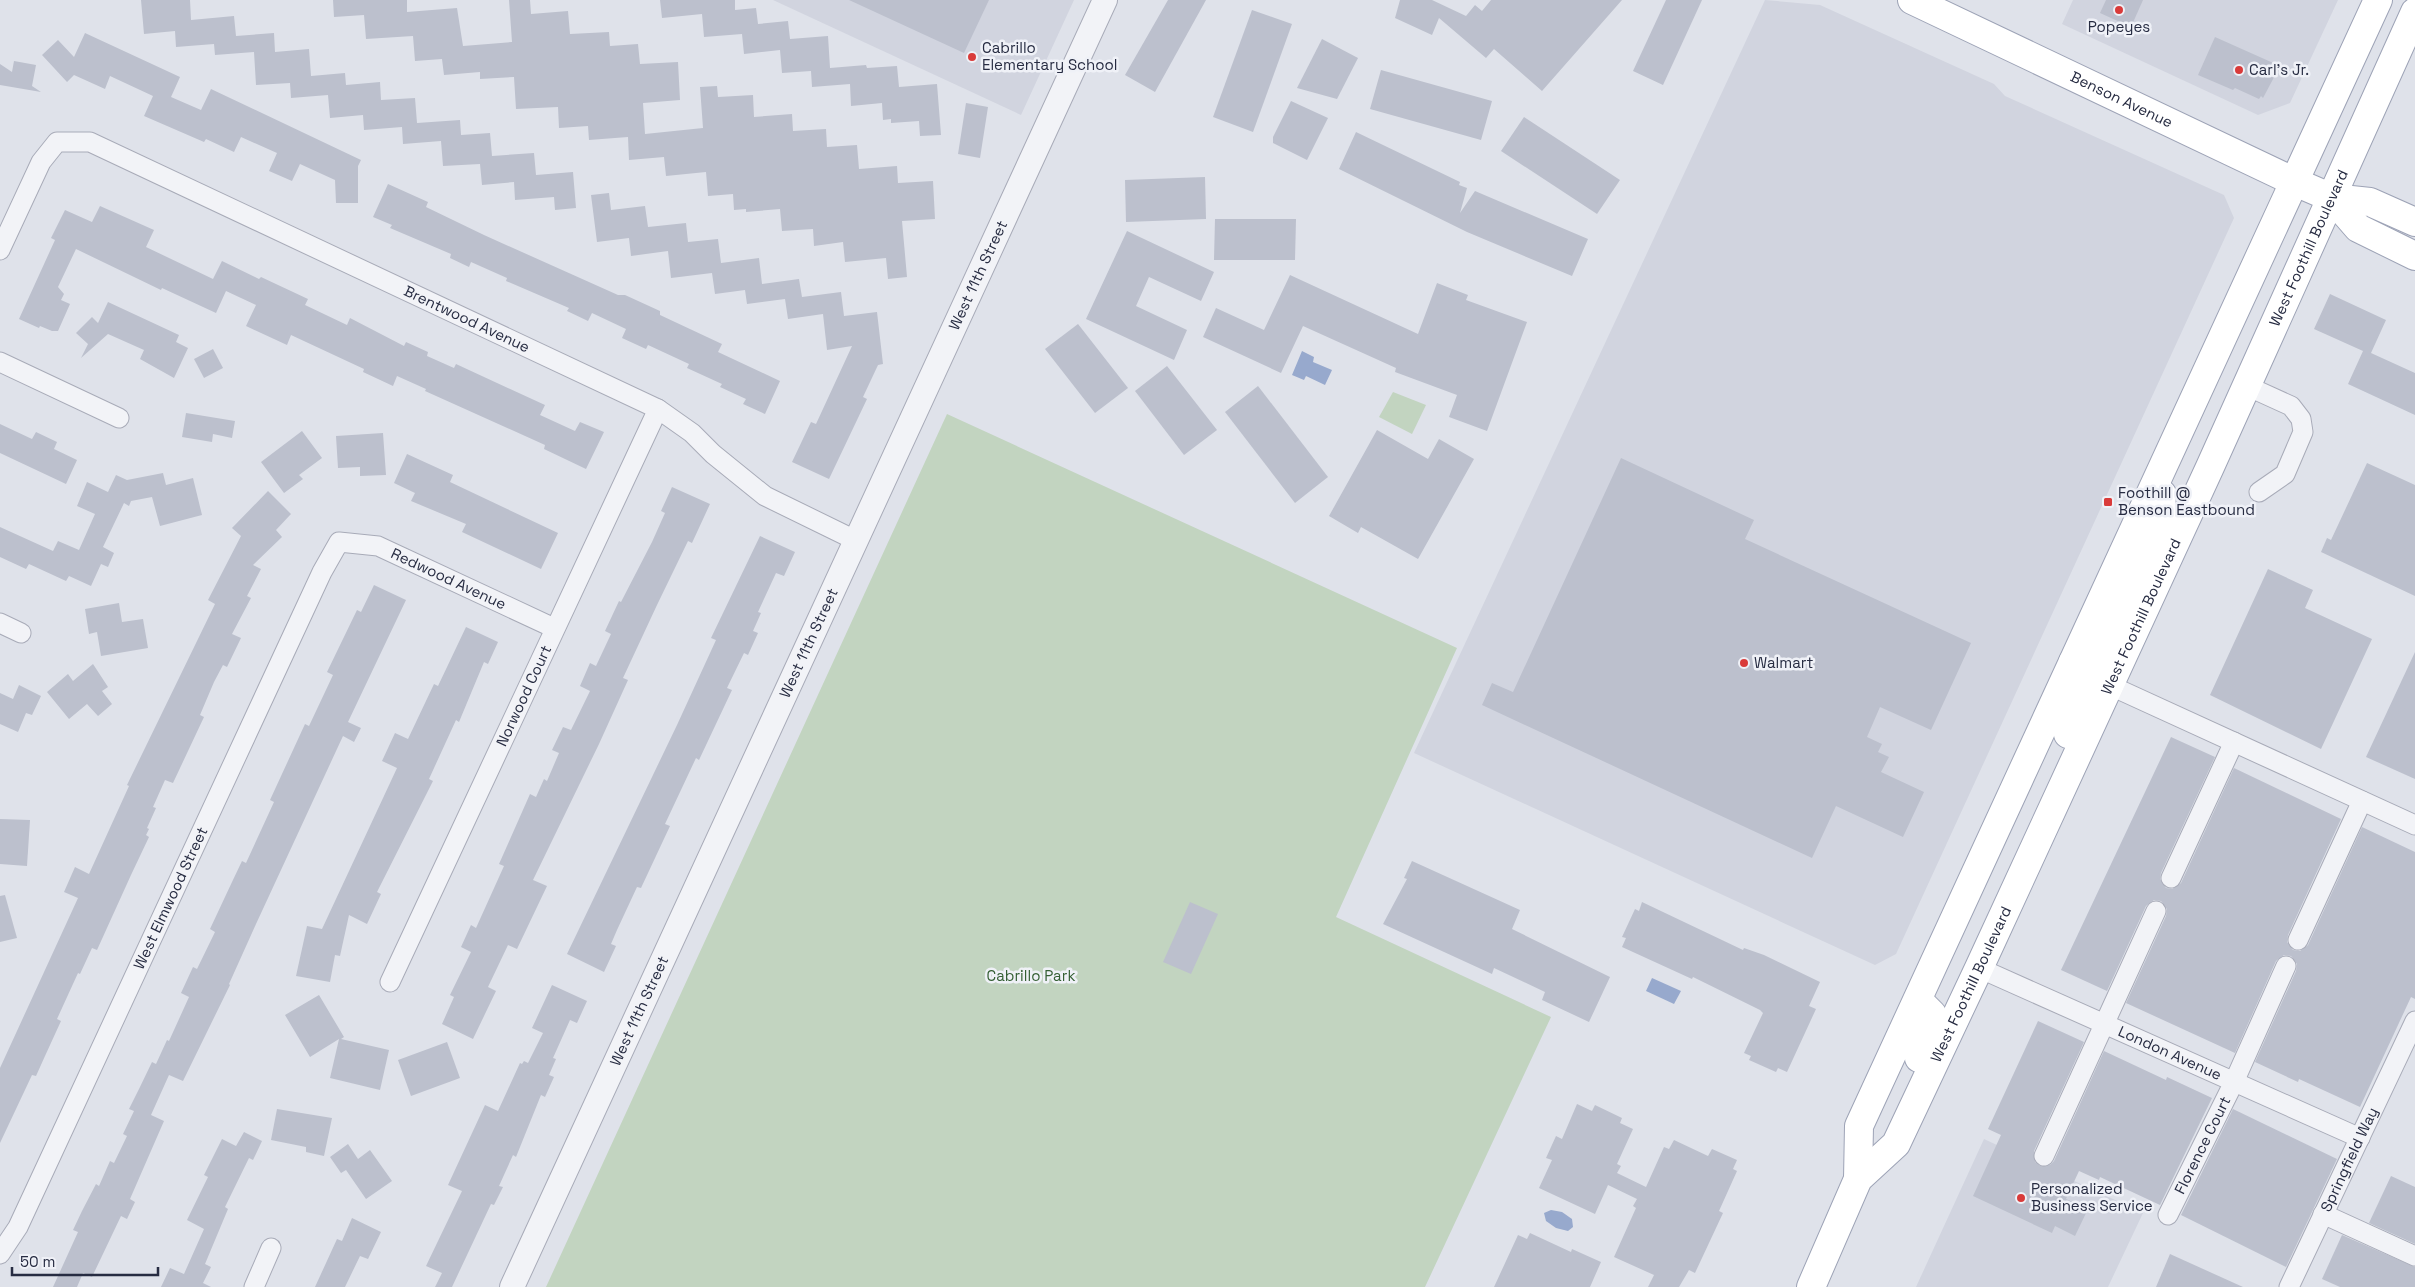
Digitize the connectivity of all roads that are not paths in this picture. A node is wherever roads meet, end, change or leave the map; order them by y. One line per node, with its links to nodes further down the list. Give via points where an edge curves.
1 (1105, 0): 16 (street, West 11th Street)
2 (1912, 0): 5 (main road, Benson Avenue)
3 (2378, 0): 5 (main road, West Foothill Boulevard)
4 (2415, 12): 6 (main road, West Foothill Boulevard)
5 (2295, 182): 6 (main road, Benson Avenue); 14 (main road, West Foothill Boulevard)
6 (2332, 198): 7 (main road, Benson Avenue, via 2370,202); 9 (main road, Benson Avenue, via 2358,228); 11 (main road, West Foothill Boulevard)
7 (2415, 222)
8 (0, 250): 12 (street, Brentwood Avenue, via 41,162 56,142 90,142)
9 (2415, 256)
10 (0, 362): 13 (street)
11 (2247, 386): 15 (street, via 2291,406 2301,419 2303,432 2285,474); 22 (main road, West Foothill Boulevard)
12 (658, 409): 16 (street, Brentwood Avenue, via 692,433 765,496); 19 (street, Norwood Court)
13 (120, 418)
14 (2164, 462): 21 (main road, West Foothill Boulevard); 22 (main road, via 2162,510 2098,665 2102,678)
15 (2259, 492)
16 (855, 540): 47 (street, West 11th Street)
17 (339, 542): 19 (street, Redwood Avenue, via 378,546); 44 (street, West Elmwood Street, via 322,572 18,1227)
18 (0, 623): 20 (street)
19 (554, 628): 32 (street, Norwood Court)
20 (21, 633)
21 (2073, 662): 25 (main road, via 2087,682 2049,776); 33 (main road, West Foothill Boulevard)
22 (2109, 685): 23 (street); 25 (main road, West Foothill Boulevard)
23 (2234, 742): 24 (street); 27 (street)
24 (2362, 801): 26 (street); 29 (street)
25 (2048, 819): 31 (main road, West Foothill Boulevard)
26 (2415, 825)
27 (2171, 878)
28 (2156, 911): 34 (street)
29 (2298, 940)
30 (2286, 966): 36 (street, Florence Court)
31 (1979, 968): 34 (street, London Avenue); 37 (main road, West Foothill Boulevard)
32 (390, 982)
33 (1918, 1000): 37 (main road, via 1932,1014 1930,1032 1901,1100); 40 (main road, West Foothill Boulevard, via 1859,1126)
34 (2104, 1024): 36 (street, London Avenue); 39 (street)
35 (2413, 1029): 38 (street, Springfield Way)
36 (2234, 1082): 38 (street, London Avenue); 42 (street, Florence Court)
37 (1902, 1131): 40 (main road, West Foothill Boulevard, via 1896,1144)
38 (2360, 1138): 41 (street, Springfield Way)
39 (2044, 1156)
40 (1858, 1179): 48 (main road, West Foothill Boulevard)
41 (2323, 1214): 45 (street); 49 (street, Springfield Way)
42 (2168, 1215)
43 (272, 1248): 46 (street)
44 (0, 1254)
45 (2415, 1256)
46 (254, 1287)
47 (512, 1287)
48 (1811, 1287)
49 (2289, 1287)

